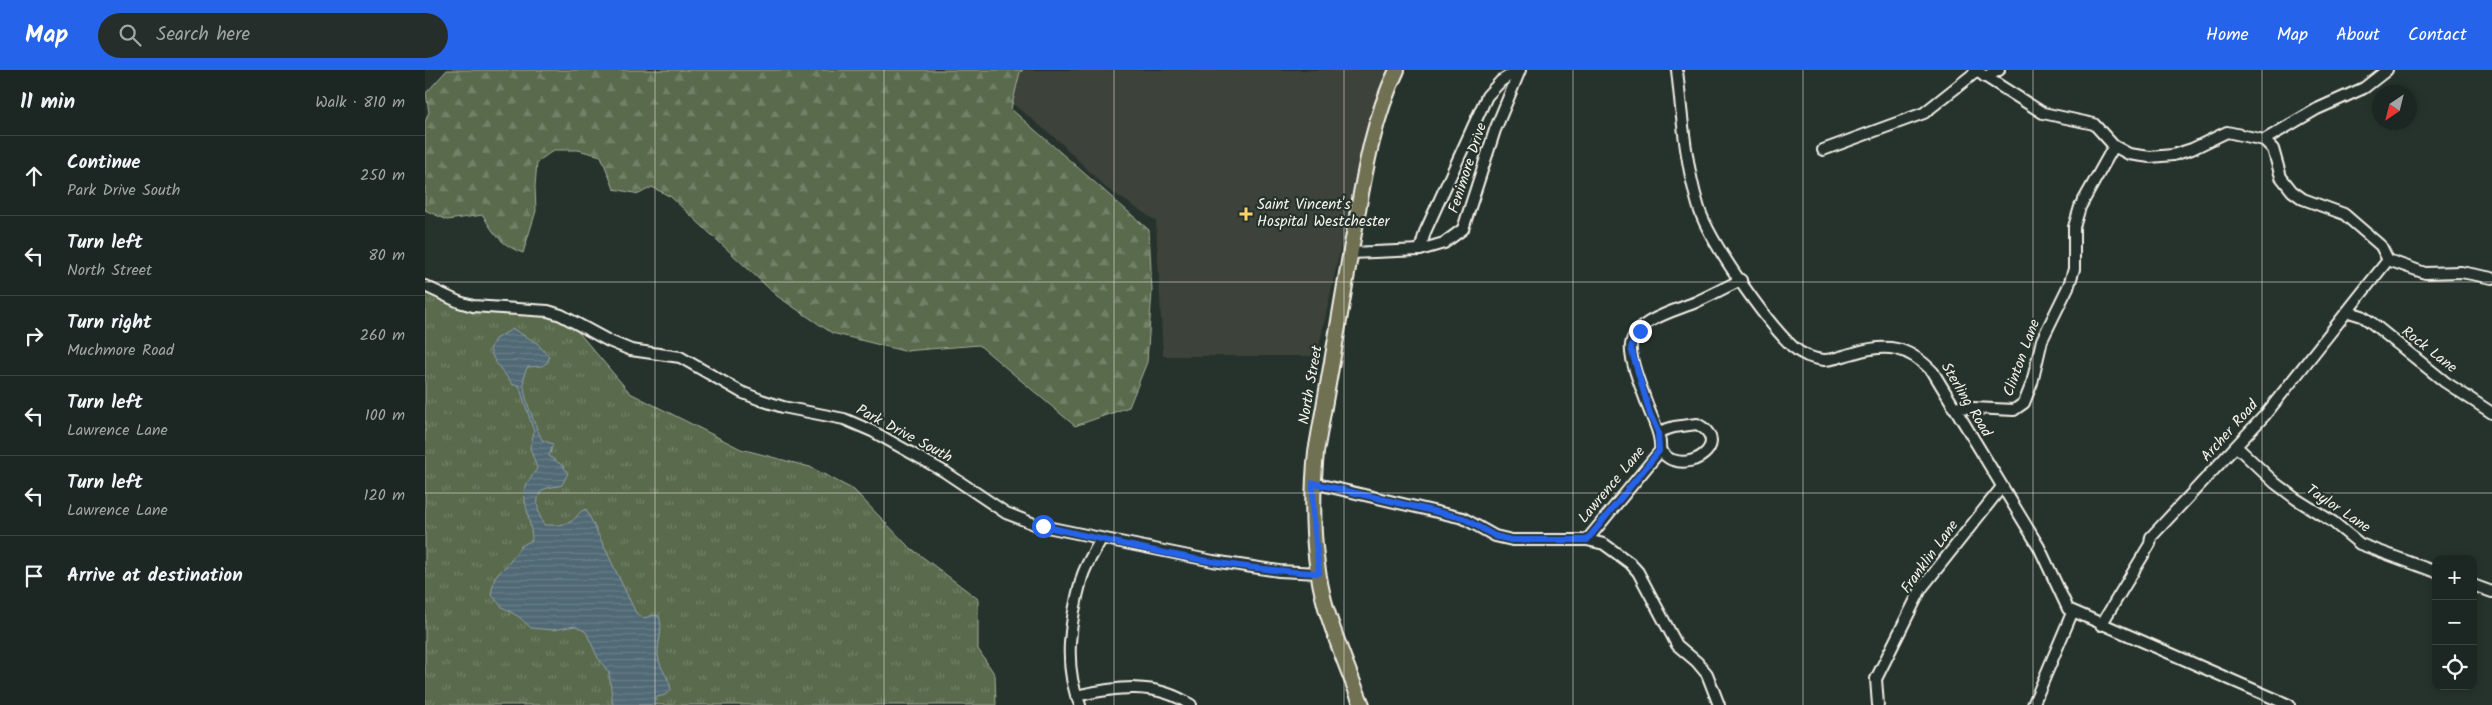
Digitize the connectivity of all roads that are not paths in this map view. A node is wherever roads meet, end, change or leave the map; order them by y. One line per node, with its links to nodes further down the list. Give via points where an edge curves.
1 (1397, 70): 11 (main road, North Street, via 1389,85 1373,140)
2 (1519, 70): 10 (street, Fenimore Drive, via 1501,81 1487,96 1425,232); 10 (street, Fenimore Drive, via 1495,130 1463,229 1443,243)
3 (1677, 70): 14 (street, Sterling Road, via 1688,165 1698,208)
4 (1999, 70): 6 (street)
5 (2387, 70): 7 (street, via 2364,88 2317,109)
6 (1979, 73): 8 (street, via 2043,113 2094,124); 9 (street, via 1924,113)
7 (2264, 140): 8 (street, via 2227,132 2192,149 2150,158 2129,154); 12 (street, via 2273,149 2281,177 2292,190 2303,199 2344,214 2381,246)
8 (2113, 146): 17 (street, Clinton Lane, via 2080,207 2074,226 2073,269 2069,285 2042,340 2024,403 2013,410)
9 (1823, 150)
10 (1420, 250): 11 (street, Fenimore Drive)
11 (1351, 253): 22 (main road, North Street)
12 (2389, 260): 13 (street, via 2425,273 2461,272); 16 (street, Archer Road)
13 (2492, 278)
14 (1741, 280): 17 (street, Sterling Road, via 1758,306 1788,341 1804,354 1825,360 1877,346 1900,350 1921,360 1933,372); 19 (street, Lawrence Lane, via 1661,315 1634,336 1631,342 1633,358)
15 (425, 286): 24 (street, Park Drive South, via 473,306 555,313 631,350 680,357 761,400 843,419 872,431 945,472 1011,515 1037,525)
16 (2349, 312): 18 (street, Rock Lane, via 2362,316 2445,382); 20 (street, Archer Road)
17 (1953, 407): 23 (street, Sterling Road)
18 (2492, 413)
19 (1658, 432): 21 (street, Lawrence Lane); 21 (street, via 1697,424 1707,431 1712,446 1695,460 1682,462 1671,460)
20 (2237, 447): 26 (street, Taylor Lane, via 2275,483 2360,544); 31 (street, Archer Road, via 2151,537 2150,544)
21 (1659, 451): 25 (street, Lawrence Lane)
22 (1313, 483): 25 (street, via 1463,518 1495,536 1511,540); 27 (main road, North Street)
23 (2001, 488): 30 (street, Sterling Road, via 2039,548 2064,604); 36 (street, Franklin Lane, via 1921,589 1876,679)
24 (1101, 539): 27 (street, Park Drive South, via 1279,572); 32 (street, via 1083,575 1073,621 1069,651)
25 (1587, 540): 35 (street, via 1604,544 1638,572 1677,645 1707,674)
26 (2432, 571)
27 (1319, 573): 34 (main road, North Street, via 1326,606)
28 (2477, 586): 29 (street)
29 (2492, 592)
30 (2072, 613): 31 (street); 37 (street)
31 (2101, 625): 38 (street)
32 (1078, 700): 33 (street, via 1129,686 1163,691)
33 (1191, 705)
34 (1362, 705)
35 (1719, 705)
36 (1878, 705)
37 (2033, 705)
38 (2289, 705)

